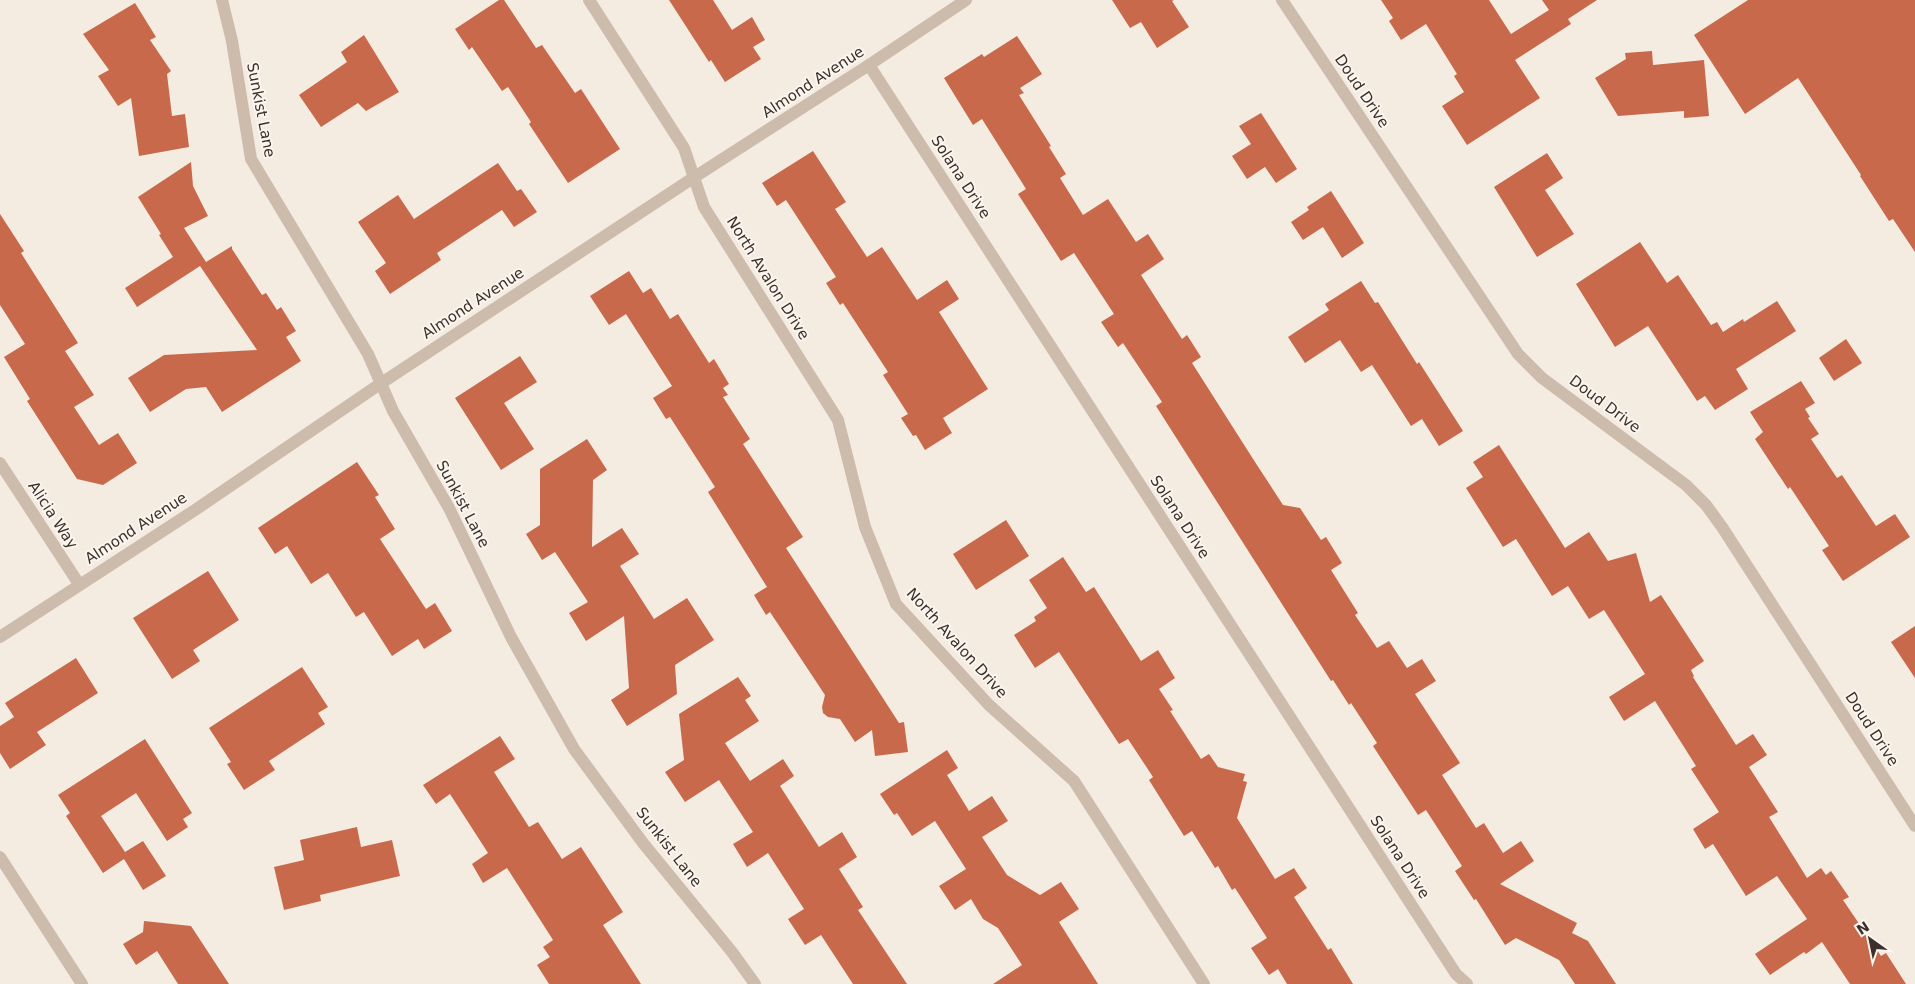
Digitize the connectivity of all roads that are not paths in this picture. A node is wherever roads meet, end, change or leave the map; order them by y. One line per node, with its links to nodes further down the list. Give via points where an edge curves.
1 (222, 0): 7 (street, Sunkist Lane, via 251,159 368,354)
2 (589, 0): 6 (street, North Avalon Drive, via 684,148)
3 (966, 0): 5 (street, Almond Avenue)
4 (1282, 0): 11 (street, Doud Drive, via 1518,354 1542,378 1686,485 1706,506)
5 (869, 66): 6 (street, Almond Avenue); 16 (street, Solana Drive, via 1456,974)
6 (693, 178): 7 (street, Almond Avenue); 15 (street, North Avalon Drive, via 704,207 838,420 865,527 896,604 989,705 1074,781)
7 (380, 384): 9 (street, Almond Avenue); 14 (street, Sunkist Lane, via 449,508 511,637 574,749 643,843)
8 (0, 463): 9 (street, Alicia Way)
9 (79, 584): 10 (street, Almond Avenue)
10 (0, 637)
11 (1915, 826)
12 (0, 858): 13 (street)
13 (82, 984)
14 (755, 984)
15 (1204, 984)
16 (1467, 984)

